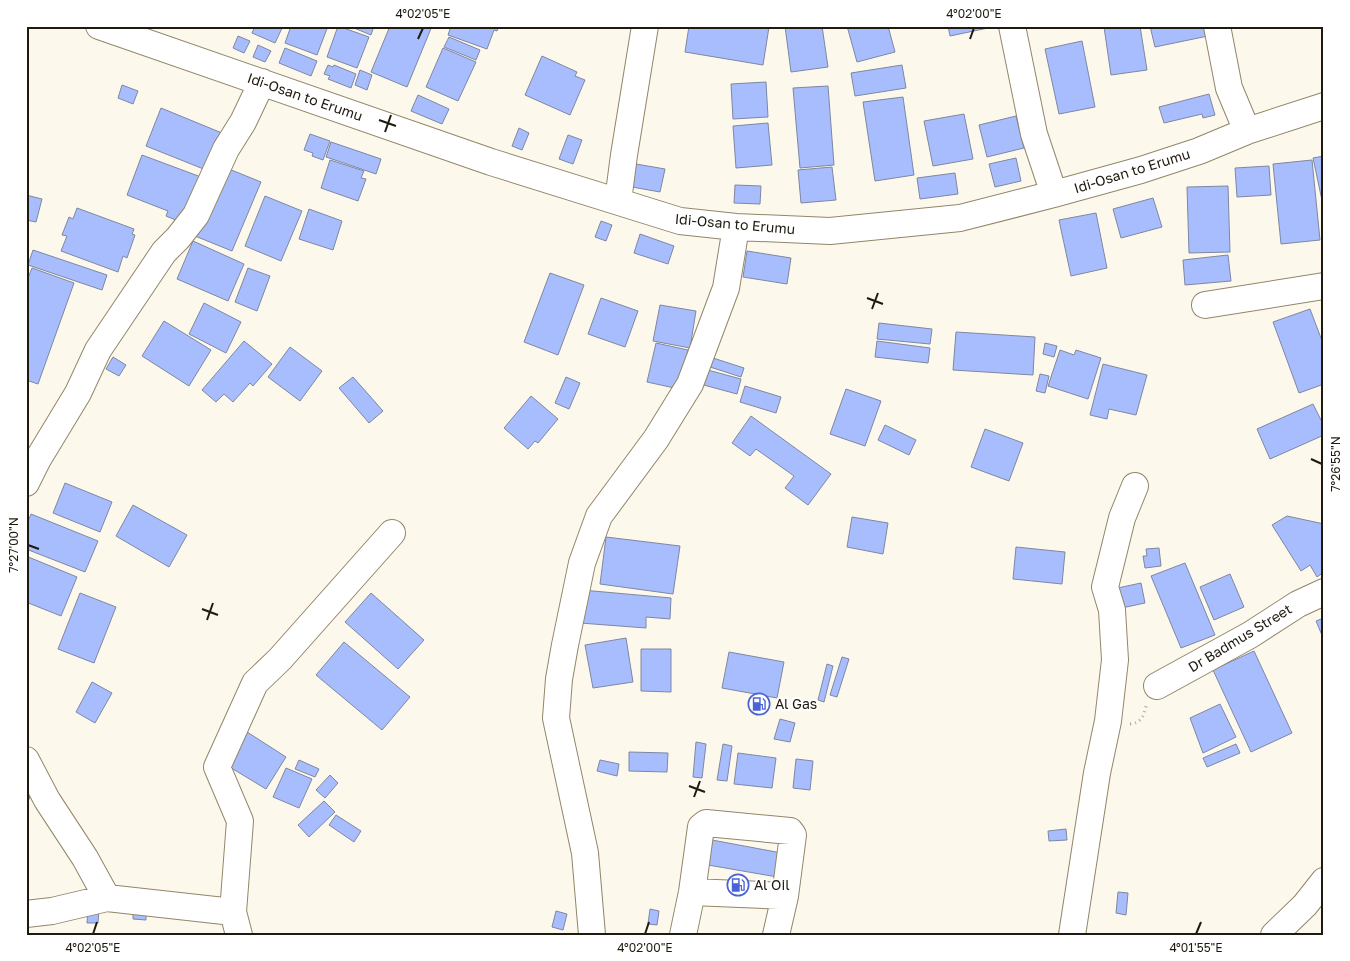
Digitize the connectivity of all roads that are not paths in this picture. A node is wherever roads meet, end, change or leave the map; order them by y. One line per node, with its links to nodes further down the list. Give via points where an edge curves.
1 (99, 26): 5 (street, Idi-Osan to Erumu)
2 (645, 26): 9 (street)
3 (1012, 26): 8 (street, via 1034,134)
4 (1217, 26): 7 (street, via 1229,88)
5 (262, 82): 9 (street, Idi-Osan to Erumu, via 491,162); 13 (street, via 196,215 164,252 98,350 78,393)
6 (1324, 106): 7 (street, Idi-Osan to Erumu)
7 (1247, 131): 8 (street, Idi-Osan to Erumu, via 1200,151)
8 (1054, 194): 10 (street, Idi-Osan to Erumu, via 960,218 830,231)
9 (618, 201): 10 (street, Idi-Osan to Erumu, via 680,221)
10 (736, 227): 25 (street, via 726,288 690,384 656,440 598,516 582,563 558,679 556,718 585,853)
11 (1324, 286): 12 (street)
12 (1205, 305)
13 (26, 483)
14 (1135, 486): 28 (street, via 1122,518 1105,587 1112,610 1115,660 1108,721)
15 (392, 533): 24 (street, via 255,683 218,767 240,821)
16 (1324, 592): 17 (street, Dr Badmus Street)
17 (1158, 686)
18 (26, 760): 22 (street)
19 (1324, 881): 29 (street)
20 (692, 892): 21 (street); 21 (street, via 701,827 706,823 790,831 793,835); 26 (street)
21 (785, 896): 27 (street)
22 (107, 898): 23 (street); 24 (street)
23 (26, 914)
24 (236, 924)
25 (592, 935)
26 (683, 935)
27 (776, 935)
28 (1072, 935)
29 (1274, 935)

